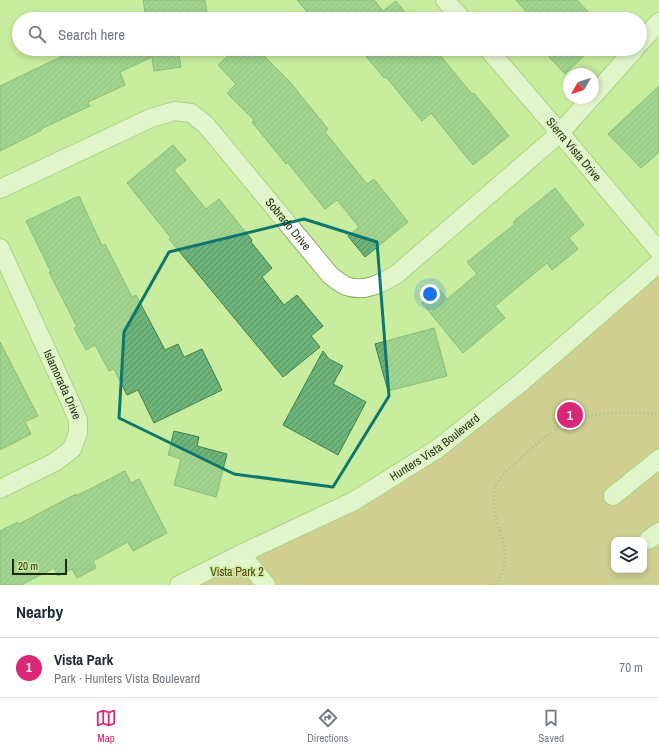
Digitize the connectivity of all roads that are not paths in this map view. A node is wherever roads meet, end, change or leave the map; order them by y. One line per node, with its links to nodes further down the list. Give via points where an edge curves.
1 (446, 0): 2 (street)
2 (456, 12)
3 (659, 22): 4 (street)
4 (647, 35)
5 (494, 56): 9 (street, Sierra Vista Drive)
6 (629, 56): 7 (street, Sobrado Drive)
7 (599, 89)
8 (586, 104): 9 (street, Sobrado Drive)
9 (560, 133): 10 (street, Sobrado Drive, via 397,274 365,289 346,286 330,276 206,125 191,113 175,111 151,118); 12 (street, Sierra Vista Drive)
10 (0, 189)
11 (0, 248): 15 (street, Islamorada Drive, via 78,420 78,433 72,449 55,462)
12 (659, 251)
13 (659, 263): 17 (street, Hunters Vista Boulevard, via 523,381 437,449 354,501)
14 (659, 459): 16 (street)
15 (0, 489)
16 (613, 496)
17 (241, 554): 18 (street, Hunters Vista Boulevard); 19 (street)
18 (179, 585)
19 (266, 585)

